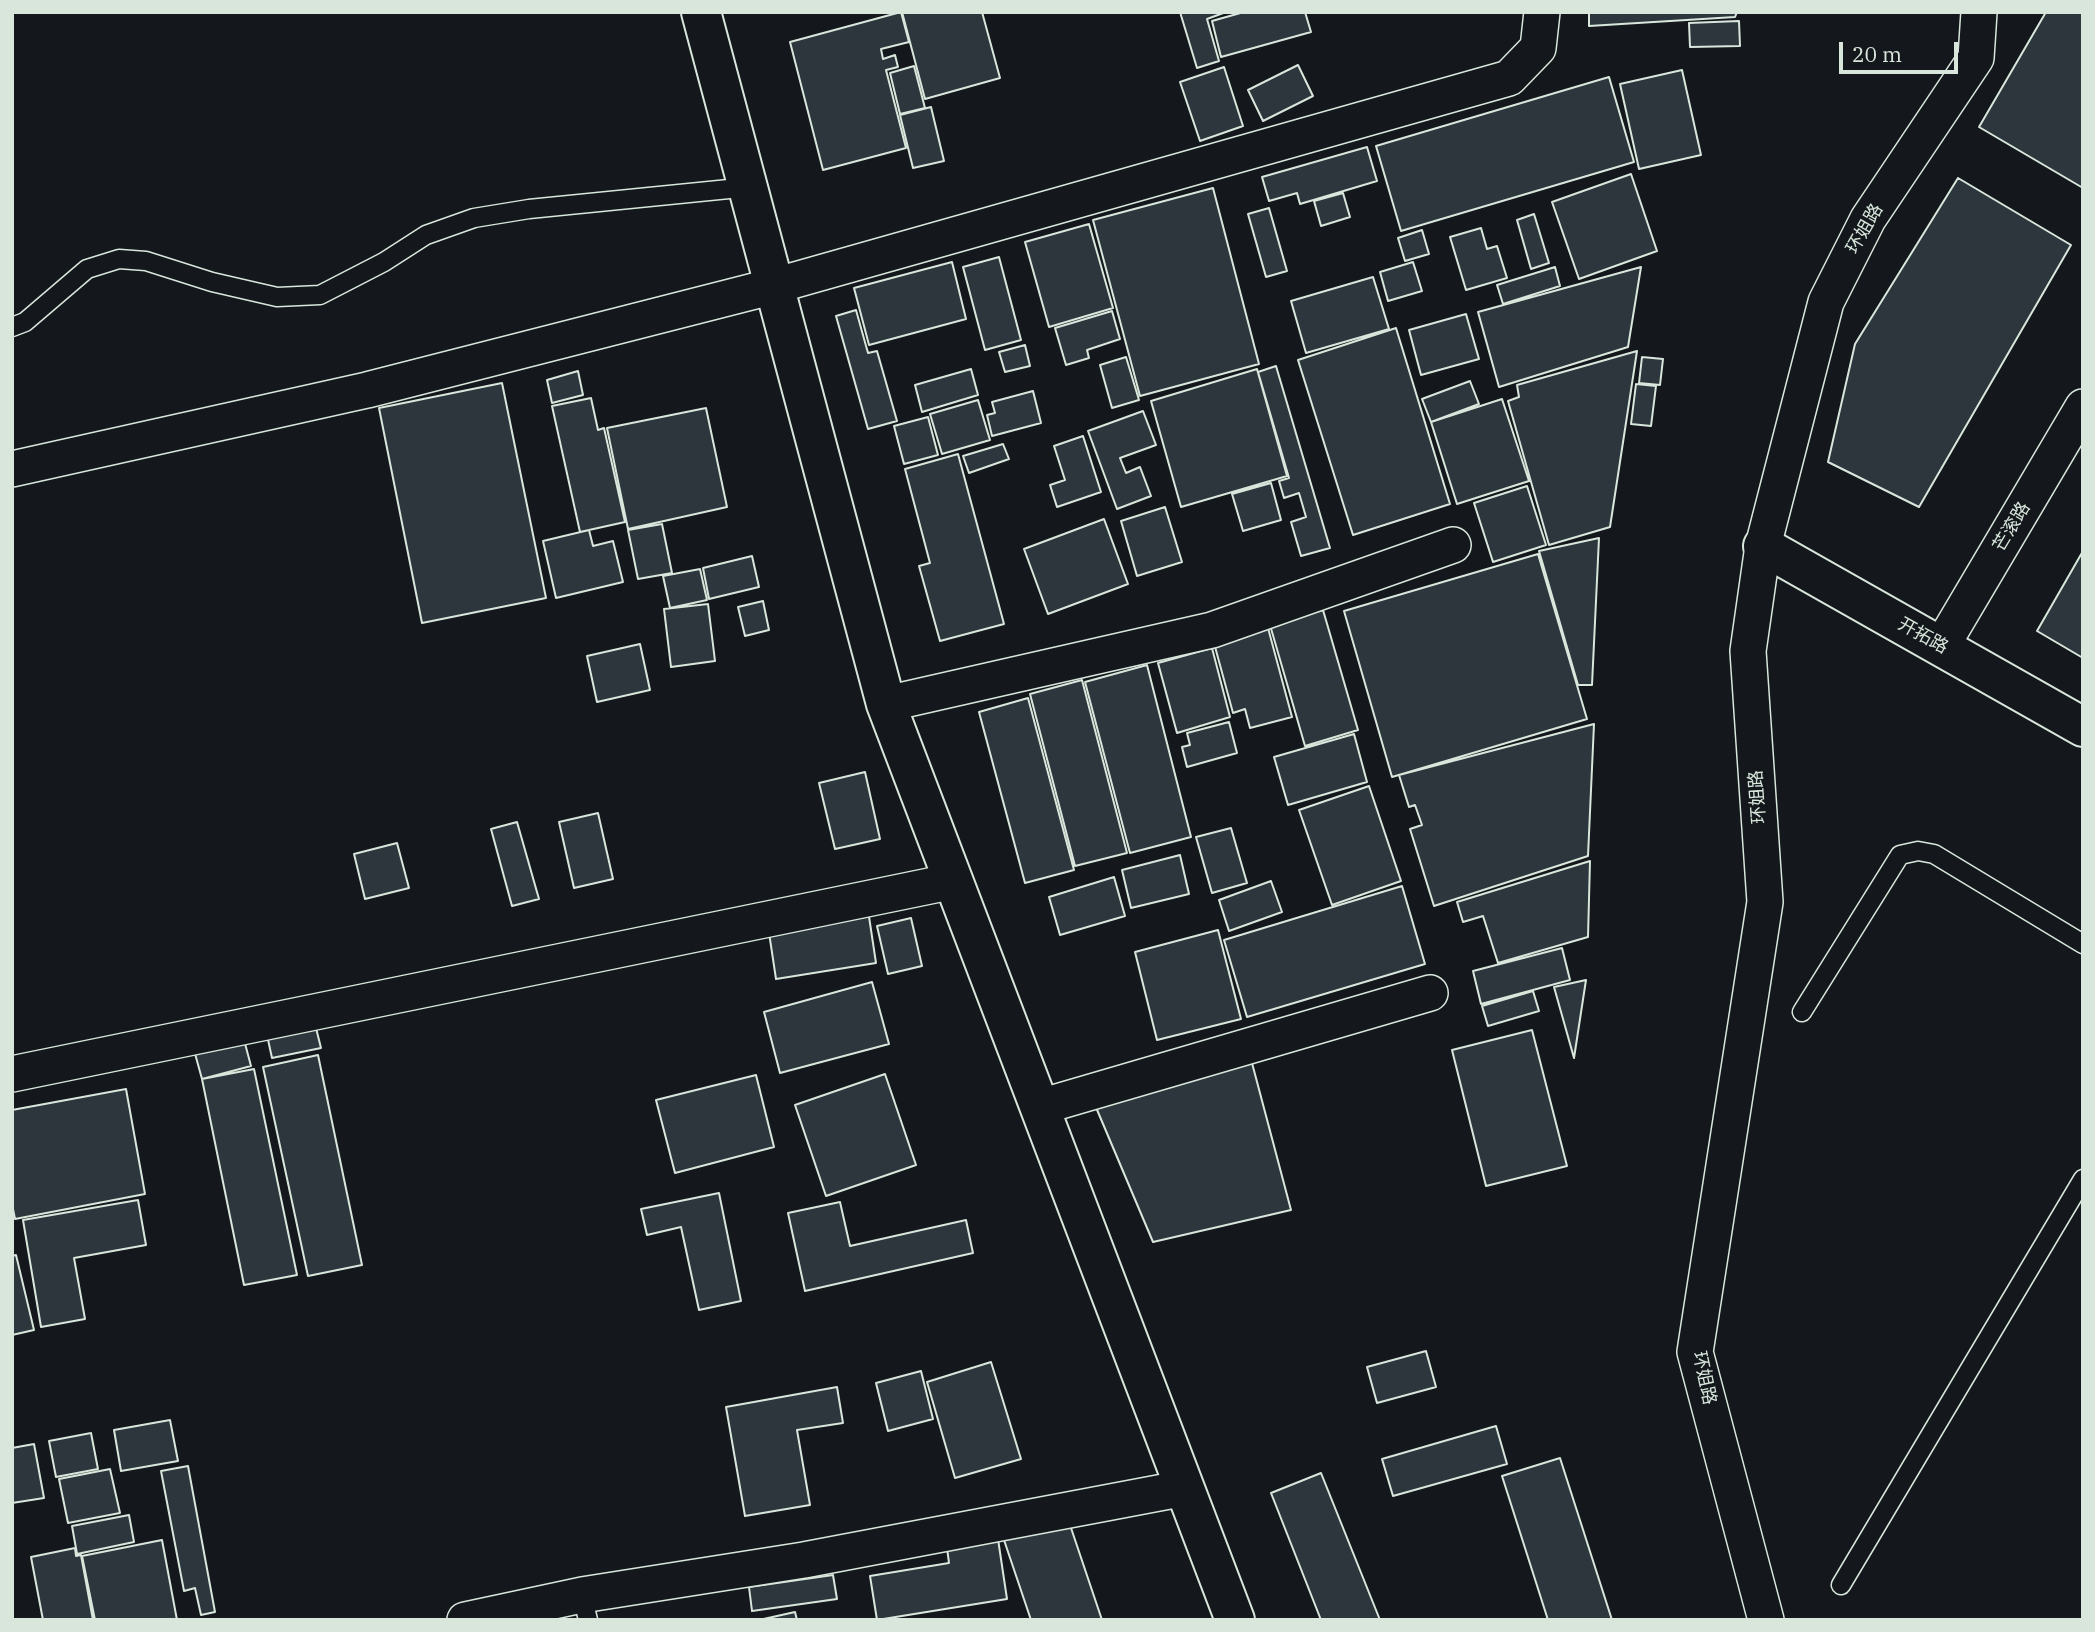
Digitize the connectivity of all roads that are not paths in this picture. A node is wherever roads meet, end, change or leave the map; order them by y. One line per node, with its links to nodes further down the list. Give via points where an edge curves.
1 (701, 12): 4 (main road)
2 (1542, 12): 5 (street, via 1538,48 1509,78)
3 (1979, 12): 10 (street, 环姐路, via 1976,58 1868,219 1826,302)
4 (749, 187): 5 (main road); 6 (lane, via 474,218 426,235 320,295 277,297 146,261 119,259 87,269 25,322)
5 (774, 285): 8 (street, via 367,390); 12 (main road)
6 (12, 327)
7 (2083, 407): 11 (street, 芒滚路)
8 (12, 468)
9 (1453, 545): 12 (street, via 1212,630)
10 (1763, 546): 11 (main road, 开拓路); 26 (street, 环姐路, via 1748,651 1765,902 1695,1352)
11 (1941, 646): 13 (main road, 开拓路)
12 (886, 704): 14 (main road)
13 (2083, 727)
14 (954, 881): 18 (street); 19 (main road)
15 (2083, 944): 17 (lane, via 1934,854 1900,855)
16 (1430, 993): 19 (street)
17 (1802, 1012)
18 (12, 1074)
19 (1040, 1107): 21 (main road)
20 (2083, 1179): 22 (lane)
21 (1185, 1488): 23 (street, via 804,1560); 25 (main road)
22 (1841, 1585)
23 (585, 1608): 24 (street)
24 (465, 1620)
25 (1235, 1620)
26 (1766, 1620)

